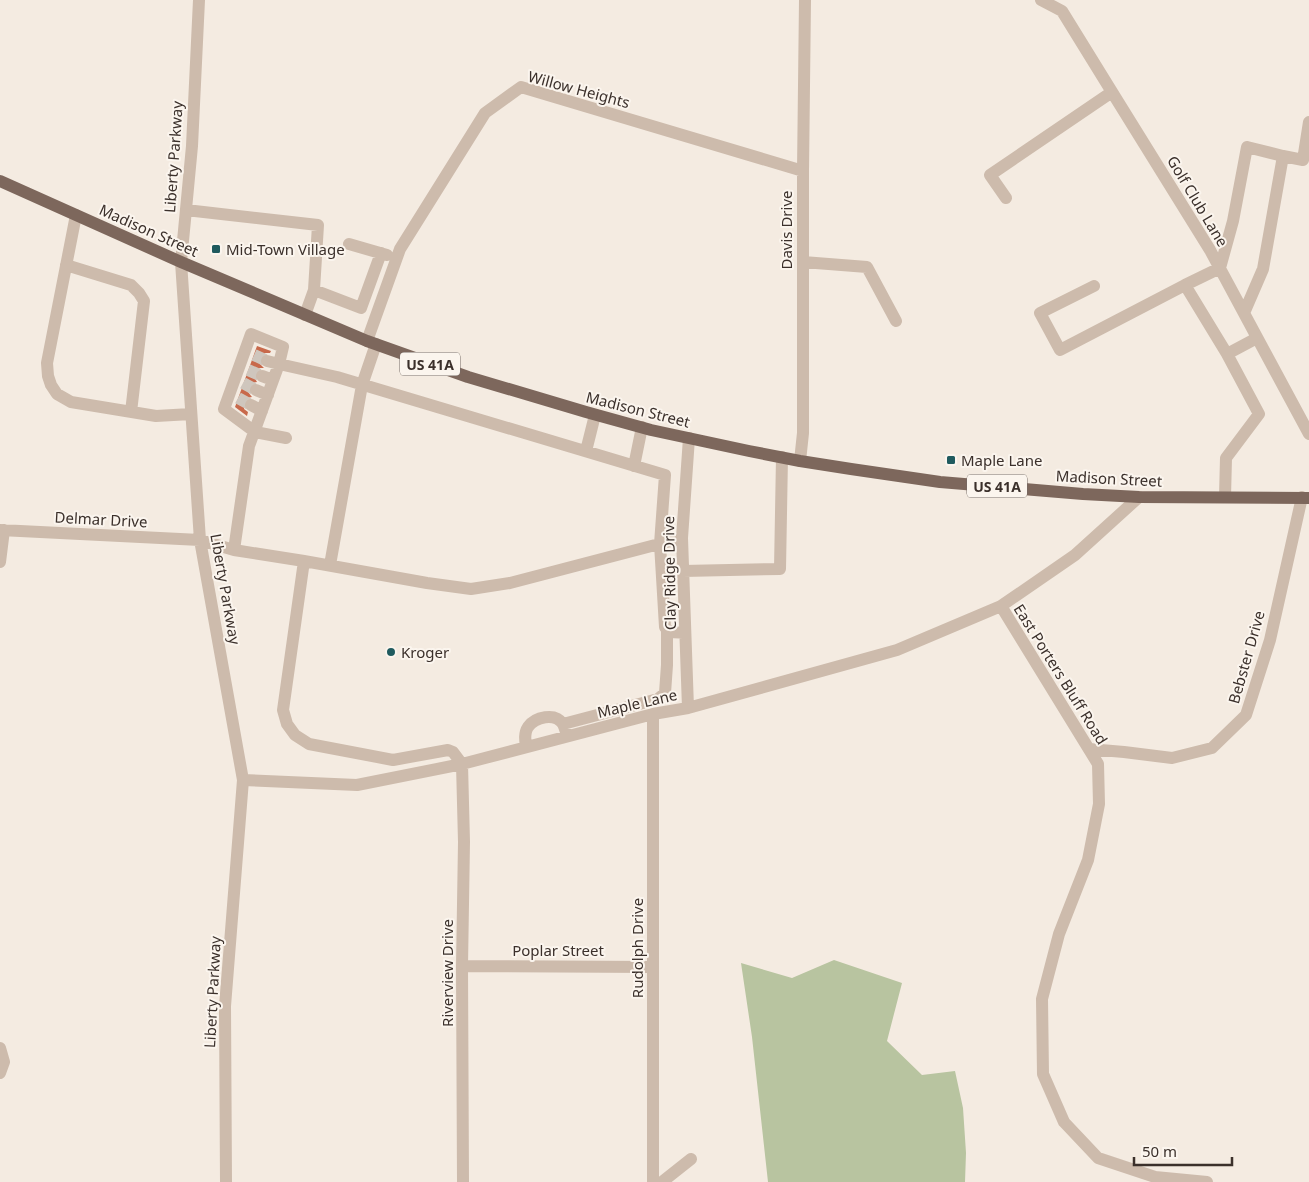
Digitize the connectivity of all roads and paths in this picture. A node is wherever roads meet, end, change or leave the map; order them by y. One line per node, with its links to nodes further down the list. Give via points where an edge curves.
1 (198, 0): 10 (street, Liberty Parkway)
2 (805, 0): 7 (street, Davis Drive)
3 (1041, 0): 4 (street, Golf Club Lane, via 1062,11)
4 (1112, 92): 9 (street, via 990,175); 18 (street, Golf Club Lane)
5 (1309, 122): 6 (street, via 1303,160)
6 (1283, 156): 18 (street, via 1247,147); 24 (street, via 1264,269)
7 (803, 171): 14 (street, Willow Heights, via 520,87 485,113); 16 (street, Davis Drive)
8 (0, 181): 11 (main road, Madison Street / US 41A)
9 (1006, 198)
10 (186, 210): 15 (street, Liberty Parkway); 21 (street, via 318,225)
11 (76, 215): 15 (main road, Madison Street / US 41A); 17 (street)
12 (349, 244): 13 (street)
13 (381, 253): 14 (street); 22 (street)
14 (397, 258): 23 (street, Willow Heights)
15 (181, 262): 25 (main road, Madison Street / US 41A); 33 (street, Liberty Parkway)
16 (803, 262): 26 (street, via 867,267); 42 (street, Davis Drive, via 803,433)
17 (66, 265): 32 (street, via 131,285 144,301); 32 (street, via 47,363 48,376 57,394 71,402)
18 (1220, 268): 19 (street); 24 (street, Golf Club Lane)
19 (1185, 285): 20 (street, via 1060,350 1040,313); 29 (street)
20 (1094, 286)
21 (314, 290): 22 (street, via 361,308); 25 (street)
22 (364, 300): 23 (street)
23 (380, 306): 28 (street, Willow Heights)
24 (1244, 312): 27 (street, Golf Club Lane)
25 (305, 315): 28 (main road, Madison Street / US 41A)
26 (896, 321)
27 (1257, 338): 29 (street); 37 (street, Golf Club Lane)
28 (372, 342): 31 (street, Willow Heights); 34 (main road, Madison Street / US 41A, via 468,377)
29 (1227, 354): 45 (street, via 1259,414 1226,458)
30 (273, 362): 31 (street); 36 (street, via 256,408); 36 (street, via 283,347 250,334 249,354 233,396 224,409)
31 (362, 385): 40 (street); 54 (street, Willow Heights)
32 (131, 412): 33 (street, via 156,416)
33 (191, 414): 49 (street, Liberty Parkway)
34 (595, 415): 35 (main road, Madison Street / US 41A); 40 (street)
35 (642, 427): 39 (main road, Madison Street / US 41A); 43 (street)
36 (255, 432): 38 (street); 51 (street)
37 (1309, 434)
38 (286, 438)
39 (689, 438): 41 (main road, Madison Street / US 41A); 48 (street, Clay Ridge Drive)
40 (586, 451): 43 (street)
41 (782, 457): 42 (main road, Madison Street / US 41A); 55 (street, via 780,569)
42 (800, 460): 44 (main road, Madison Street / US 41A, via 940,482)
43 (634, 466): 50 (street, via 665,475)
44 (1139, 497): 45 (main road, Madison Street / US 41A); 56 (street, Maple Lane, via 1075,555)
45 (1225, 497): 46 (main road, Madison Street / US 41A)
46 (1306, 498): 64 (street, Bebster Drive, via 1270,640 1246,715 1212,748 1172,758)
47 (2, 530): 49 (street, Delmar Drive); 53 (street)
48 (682, 538): 50 (street, Delmar Drive); 55 (street, Clay Ridge Drive)
49 (200, 540): 51 (street, Delmar Drive); 66 (street, Liberty Parkway)
50 (660, 544): 54 (street, Delmar Drive, via 510,583 471,589); 57 (street)
51 (234, 550): 52 (street, Delmar Drive)
52 (304, 561): 54 (street, Delmar Drive); 65 (street, via 283,710 295,735 309,744 393,760 448,750)
53 (0, 562)
54 (330, 566)
55 (683, 571): 58 (street, Clay Ridge Drive)
56 (1001, 606): 59 (street, Maple Lane, via 897,650); 64 (street, East Porters Bluff Road)
57 (667, 630): 58 (street); 61 (street, via 665,693 658,699)
58 (686, 633): 59 (street, Clay Ridge Drive)
59 (688, 708): 60 (street, Maple Lane)
60 (653, 714): 62 (street, Maple Lane); 68 (street, Rudolph Drive)
61 (563, 724): 62 (street); 63 (street, via 549,717 535,721 527,728)
62 (567, 737): 63 (street, Maple Lane)
63 (526, 747): 65 (street, Maple Lane)
64 (1088, 749): 76 (street, East Porters Bluff Road, via 1098,764 1099,804 1088,860 1059,934 1042,1000 1043,1074 1064,1122 1098,1158 1155,1177)
65 (462, 764): 66 (street, Maple Lane, via 357,785); 67 (street, Riverview Drive)
66 (243, 780): 72 (street, Liberty Parkway, via 225,1006)
67 (462, 966): 68 (street, Poplar Street); 73 (street, Riverview Drive)
68 (653, 967): 74 (street, Rudolph Drive)
69 (0, 1048): 70 (street, via 4,1062)
70 (0, 1072)
71 (691, 1159): 75 (street)
72 (226, 1182)
73 (463, 1182)
74 (653, 1182)
75 (662, 1182)
76 (1208, 1182)

